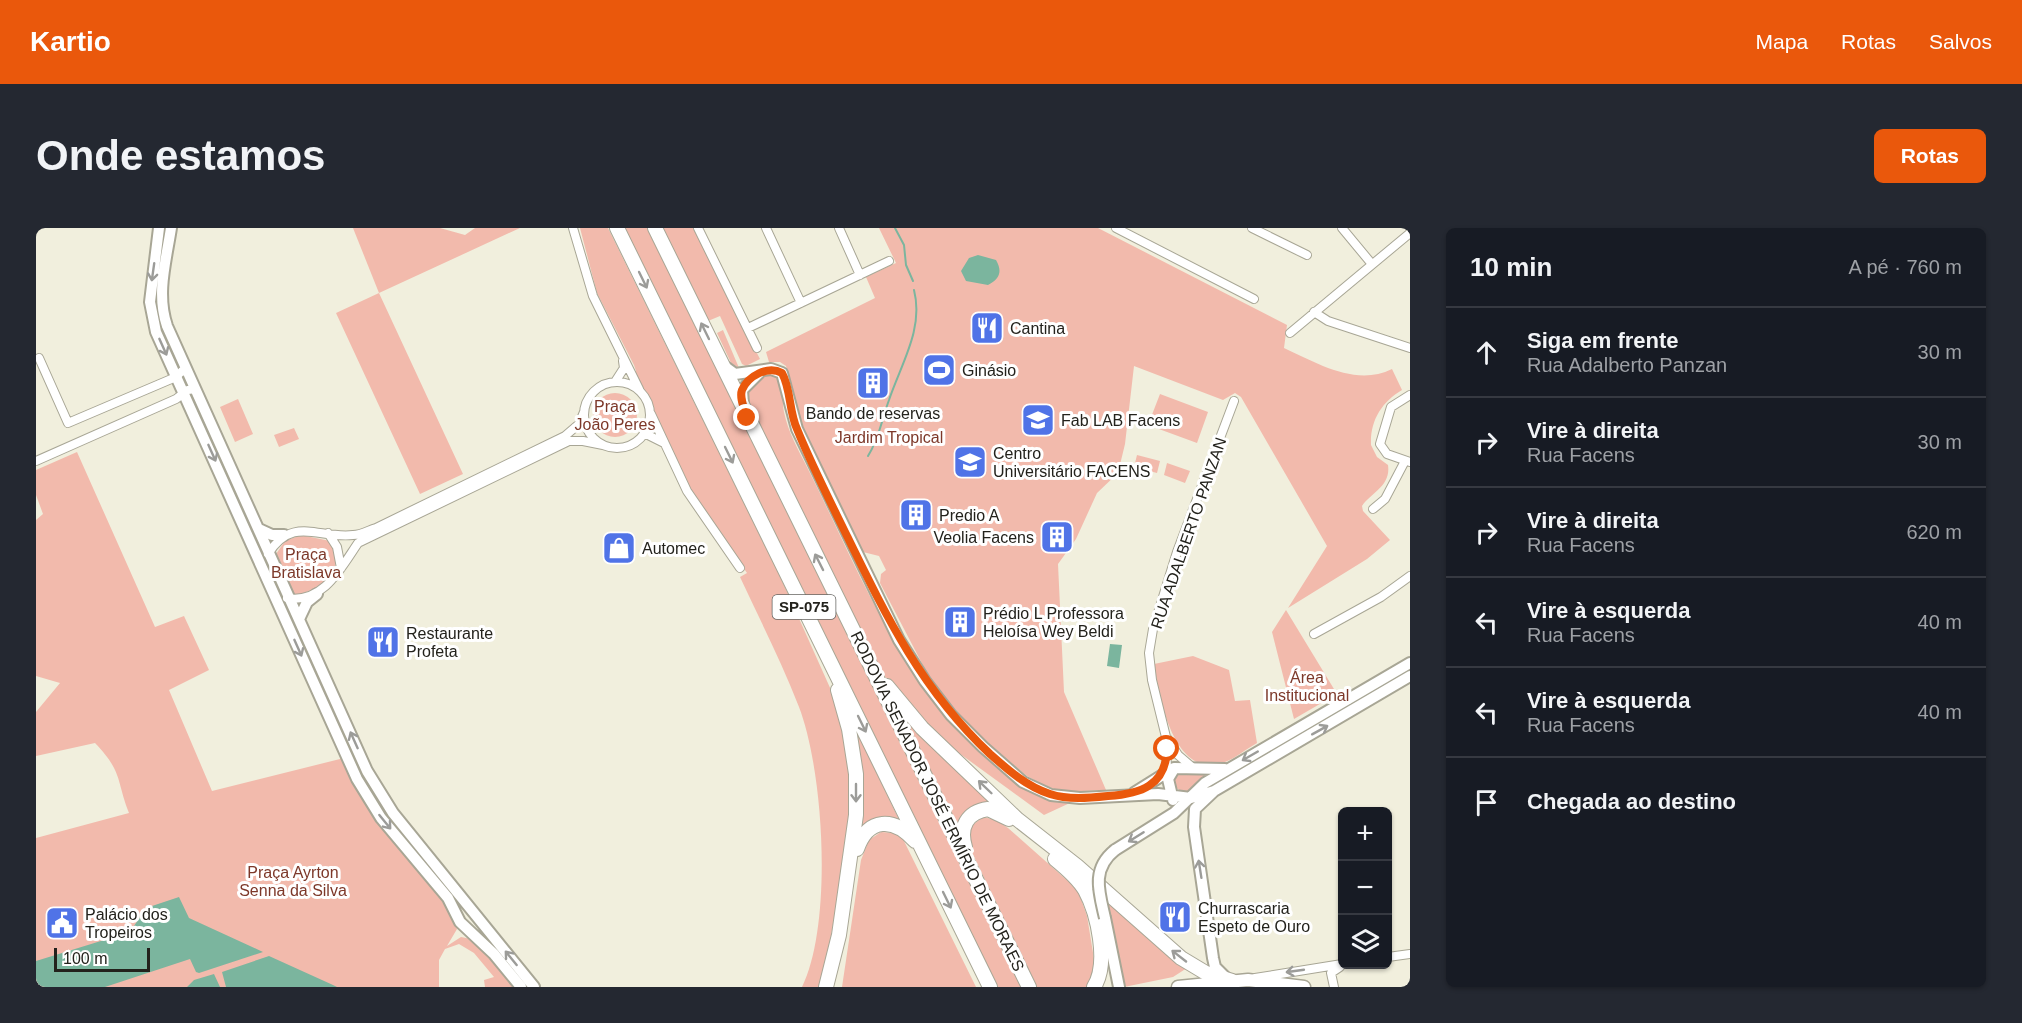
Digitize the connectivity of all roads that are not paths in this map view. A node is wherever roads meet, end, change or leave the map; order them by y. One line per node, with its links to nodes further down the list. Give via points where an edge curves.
1 (159, 228): 29 (main road, one-way to 29, via 151,286 152,316)
2 (171, 228): 27 (main road, via 162,289 164,316)
3 (573, 228): 26 (street, via 593,296)
4 (617, 228): 59 (highway, SP-075, one-way to 59)
5 (655, 228): 24 (highway, RODOVIA SENADOR JOSÉ ERMÍRIO DE MORAES / SP-075, one-way to 5)
6 (698, 228): 20 (street)
7 (766, 228): 18 (street)
8 (839, 228): 16 (street)
9 (1116, 228): 17 (street)
10 (1252, 228): 13 (street)
11 (1342, 228): 15 (street)
12 (1410, 232): 15 (street)
13 (1307, 255)
14 (890, 261): 16 (street)
15 (1371, 263): 19 (street)
16 (860, 275): 18 (street)
17 (1254, 299)
18 (801, 303): 20 (street)
19 (1314, 312): 21 (street); 23 (street, via 1328,321)
20 (748, 328): 22 (street)
21 (1290, 333)
22 (757, 348)
23 (1410, 348)
24 (716, 355): 28 (main road, via 735,374); 37 (highway, RODOVIA SENADOR JOSÉ ERMÍRIO DE MORAES / SP-075)
25 (39, 358): 29 (street, via 68,423)
26 (623, 360): 30 (street, via 624,368); 31 (street)
27 (188, 372): 29 (street, via 182,371); 32 (main road)
28 (759, 373): 37 (main road, via 742,390); 69 (main road, via 777,370 785,379 797,429 870,583 899,640 951,715 1023,782 1051,795 1080,798)
29 (176, 377): 32 (main road)
30 (615, 382): 31 (street); 36 (street, via 598,388)
31 (641, 393): 35 (street)
32 (188, 395): 41 (street); 45 (main road); 49 (main road, one-way to 49)
33 (1408, 397): 42 (street, via 1390,407 1380,444 1387,454)
34 (1233, 401): 63 (street, RUA ADALBERTO PANZAN, via 1153,629 1149,653 1152,680)
35 (648, 407): 38 (street); 39 (street)
36 (584, 412): 40 (street, via 588,431); 43 (street, via 579,424 565,436)
37 (747, 418): 58 (highway, RODOVIA SENADOR JOSÉ ERMÍRIO DE MORAES / SP-075, one-way to 37)
38 (644, 433): 39 (street); 40 (street, via 621,448)
39 (664, 442): 51 (street, via 704,519)
40 (603, 445): 43 (street, via 569,441)
41 (36, 461)
42 (1408, 462): 44 (street)
43 (493, 476): 46 (street, via 376,528 354,535); 50 (street, via 358,543)
44 (1373, 509)
45 (259, 529): 47 (main road); 48 (main road)
46 (328, 533): 47 (street, via 299,531); 50 (street, via 337,547)
47 (284, 536): 48 (street)
48 (269, 552): 49 (street); 55 (main road)
49 (262, 567): 54 (main road)
50 (341, 567): 53 (street)
51 (740, 568)
52 (1410, 576): 57 (street)
53 (317, 594): 55 (street); 56 (main road, via 307,602)
54 (275, 595): 55 (street); 73 (main road, one-way to 73, via 365,796 448,898)
55 (290, 599): 56 (main road)
56 (299, 619): 72 (main road, one-way to 56, via 380,795)
57 (1314, 634)
58 (865, 652): 71 (highway, RODOVIA SENADOR JOSÉ ERMÍRIO DE MORAES / SP-075); 82 (highway, one-way to 58, via 1206,973 1181,958 1017,819 922,728)
59 (827, 654): 70 (highway, SP-075, one-way to 70); 85 (highway, one-way to 85, via 849,729 856,774 856,815 839,935)
60 (1410, 663): 62 (main road)
61 (1410, 676): 64 (main road, one-way to 61)
62 (1291, 732): 64 (main road, via 1298,736 1296,740); 66 (main road, one-way to 66)
63 (1166, 737): 65 (street, RUA ADALBERTO PANZAN); 67 (street, RUA ADALBERTO PANZAN)
64 (1264, 761): 68 (main road)
65 (1192, 767): 66 (main road, via 1207,771); 67 (main road)
66 (1229, 768): 67 (main road, via 1199,788)
67 (1172, 784): 68 (main road); 69 (main road); 69 (main road, via 1158,794); 78 (main road, one-way to 78, bridge, via 1174,813 1115,850 1102,862 1099,871)
68 (1215, 791): 82 (main road, one-way to 68, via 1220,974 1213,958 1194,827 1195,809)
69 (1131, 794)
70 (933, 871): 86 (highway, via 914,840 897,825 883,824 864,834 856,851); 87 (highway, SP-075, one-way to 87)
71 (977, 883): 88 (highway, RODOVIA SENADOR JOSÉ ERMÍRIO DE MORAES / SP-075); 89 (highway, via 963,830 974,813 994,810 1014,822 1085,890 1099,946 1100,974)
72 (465, 902): 73 (main road, via 455,902); 74 (main road)
73 (454, 912): 75 (main road)
74 (487, 929): 75 (main road); 84 (main road, one-way to 74)
75 (473, 935): 83 (main road)
76 (1410, 954): 77 (street)
77 (1392, 956)
78 (1113, 962): 90 (main road); 91 (main road)
79 (1338, 965): 81 (street, one-way to 81)
80 (1338, 968): 94 (street, via 1331,973)
81 (1248, 980): 82 (main road); 93 (main road)
82 (1232, 981): 92 (main road)
83 (521, 987)
84 (534, 987)
85 (826, 987)
86 (835, 987)
87 (990, 987)
88 (1029, 987)
89 (1094, 987)
90 (1108, 987)
91 (1119, 987)
92 (1178, 987)
93 (1304, 987)
94 (1334, 987)

